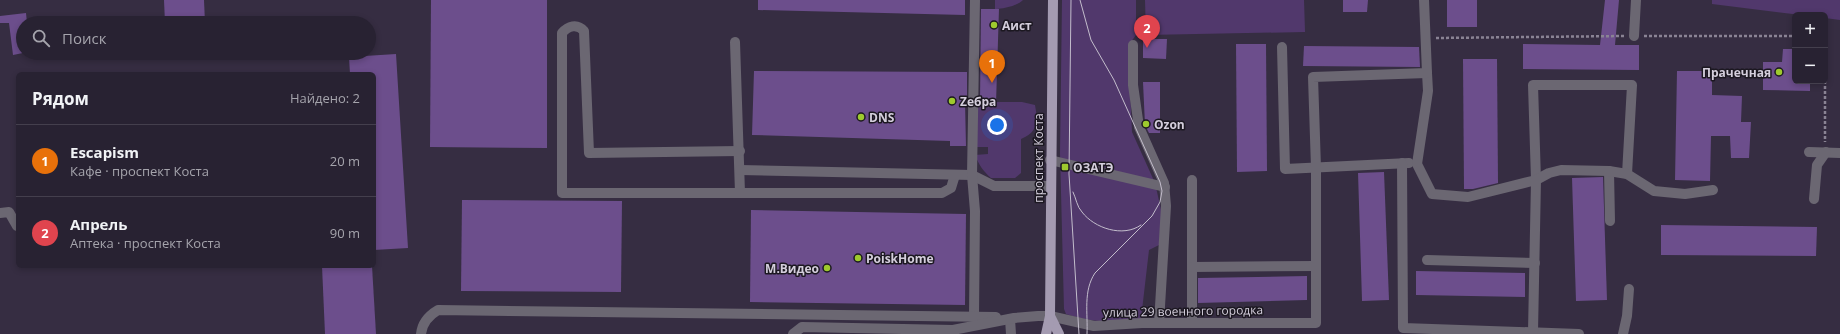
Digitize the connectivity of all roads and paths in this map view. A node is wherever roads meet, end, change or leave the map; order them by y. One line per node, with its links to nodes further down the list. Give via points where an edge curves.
1 (975, 0): 25 (street)
2 (1053, 0): 17 (main road, проспект Коста)
3 (1424, 0): 7 (street)
4 (1636, 0): 5 (street)
5 (1634, 36): 6 (path); 7 (path)
6 (1792, 36)
7 (1425, 38): 11 (street)
8 (735, 42): 13 (street)
9 (1133, 45): 29 (street, via 1133,84 1139,127)
10 (1282, 47): 20 (street, via 1285,169)
11 (1427, 73): 19 (street, via 1428,91); 20 (street, via 1313,77)
12 (1825, 84): 15 (path)
13 (740, 150): 21 (street); 31 (street, via 588,153 584,31 581,27 575,26 567,28 562,33 562,193)
14 (1809, 152): 15 (street)
15 (1826, 152): 16 (street); 32 (street, via 1817,165)
16 (1840, 153)
17 (1050, 160): 28 (main road, проспект Коста); 29 (street)
18 (1402, 163): 19 (street); 20 (street); 46 (street, via 1403,328)
19 (1417, 164): 27 (street, via 1432,194 1439,196 1468,197)
20 (1316, 168): 38 (street)
21 (740, 170): 24 (street); 31 (street)
22 (1609, 171): 23 (street); 27 (street, via 1561,170); 34 (street)
23 (1627, 174): 27 (street, via 1632,85 1533,85); 30 (street, via 1654,191 1686,194)
24 (955, 175): 25 (street); 31 (street, via 951,188 942,193)
25 (972, 175): 28 (street, via 994,186); 42 (street, via 975,211)
26 (1192, 180): 39 (street)
27 (1536, 180): 37 (street)
28 (1050, 186): 41 (main road, проспект Коста)
29 (1165, 187): 44 (street)
30 (1713, 190)
31 (740, 193)
32 (1814, 199)
33 (0, 213): 35 (street, via 9,212)
34 (1610, 221)
35 (16, 226)
36 (1427, 260): 37 (street)
37 (1535, 263): 46 (street)
38 (1316, 266): 39 (street); 45 (street, улица 29 военного городка, via 1316,323)
39 (1192, 267): 45 (street)
40 (1629, 289): 53 (street)
41 (1050, 316): 43 (street, улица 29 военного городка); 44 (street, улица 29 военного городка, via 1094,326); 50 (main road, проспект Коста); 51 (main road, проспект Коста)
42 (974, 317): 43 (street); 47 (street, via 438,310 430,315 421,327)
43 (1010, 319): 48 (street, via 953,330 802,327); 49 (street)
44 (1159, 323): 45 (street, улица 29 военного городка)
45 (1192, 323)
46 (1533, 332): 52 (street)
47 (421, 334)
48 (793, 334)
49 (1011, 334)
50 (1046, 334)
51 (1059, 334)
52 (1579, 334)
53 (1623, 334)

